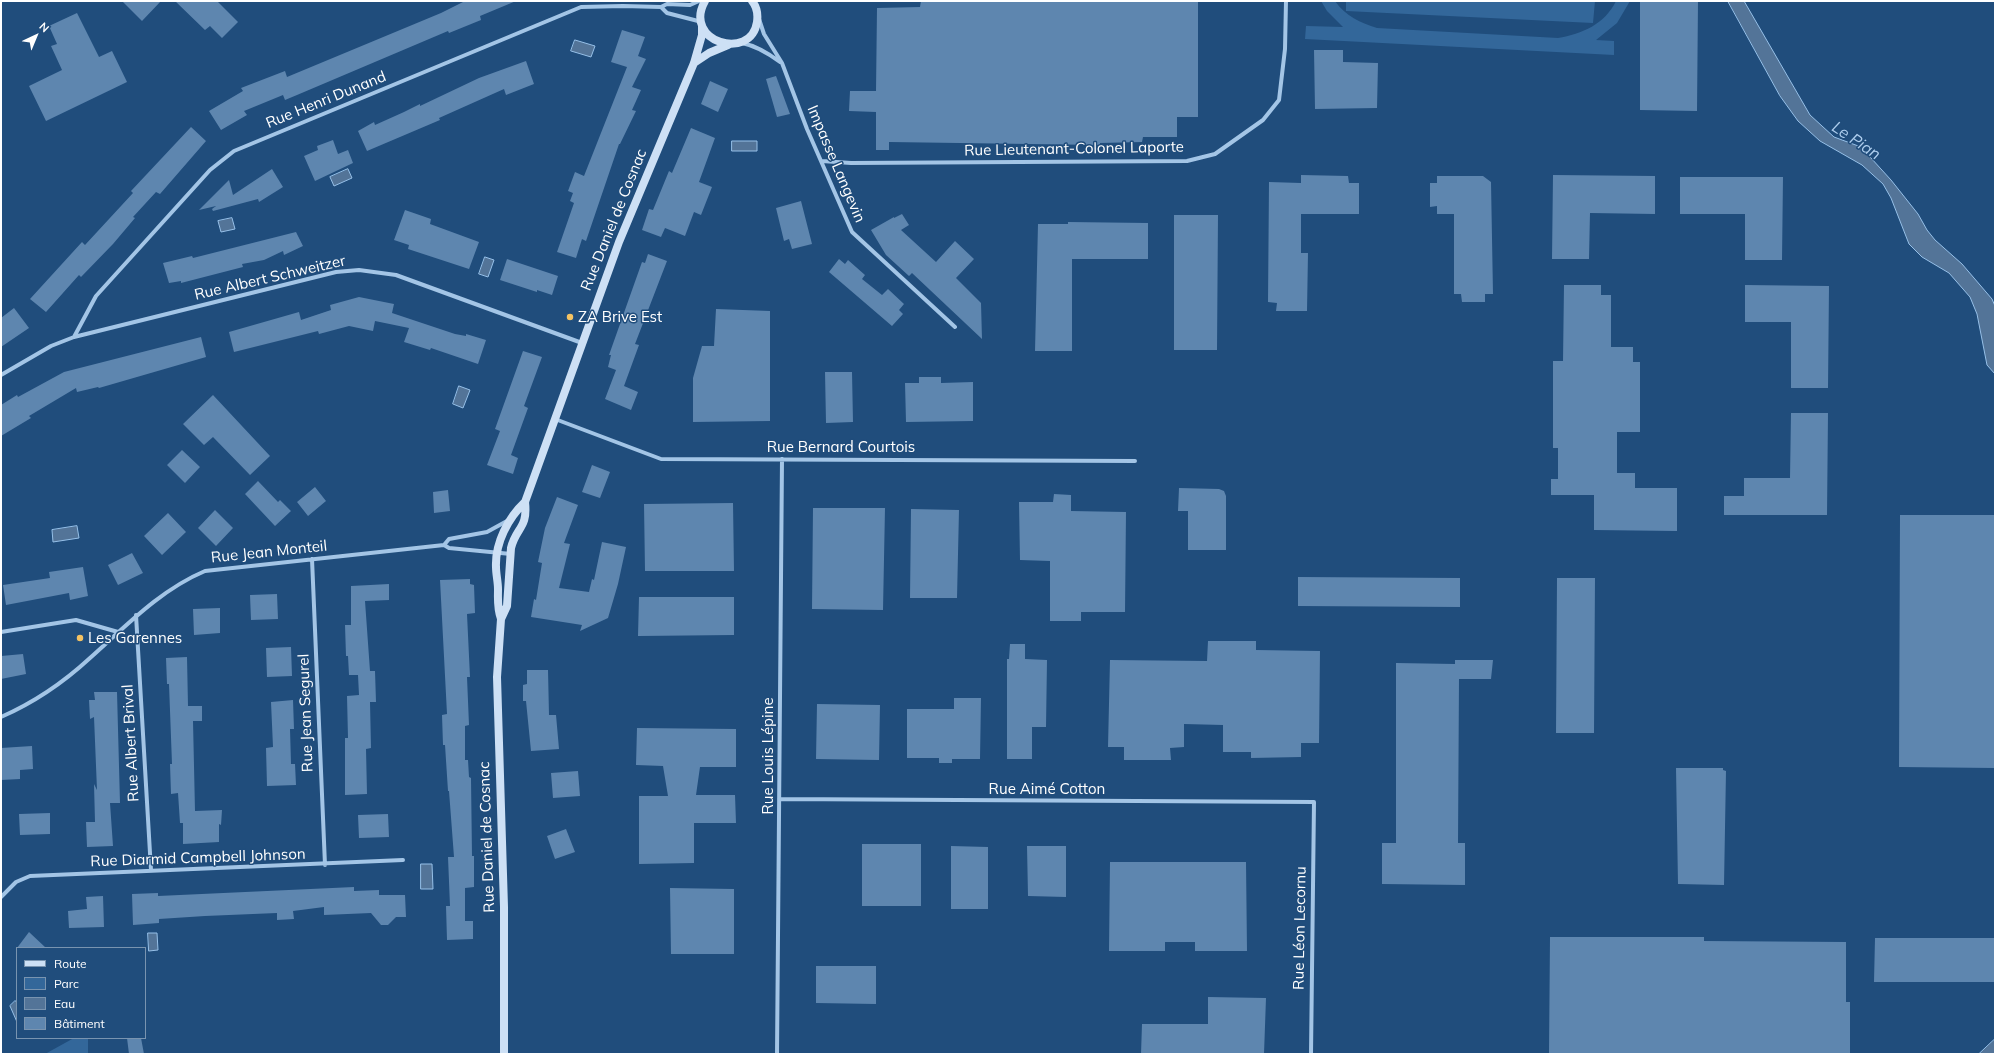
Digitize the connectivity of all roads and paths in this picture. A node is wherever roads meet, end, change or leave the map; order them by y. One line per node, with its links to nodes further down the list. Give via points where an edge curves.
1 (699, 1): 5 (street, Rue Henri Dunand, via 690,5 667,4)
2 (705, 1): 7 (street, Rue Daniel de Cosnac, via 702,7)
3 (1286, 1): 12 (street, Rue Lieutenant-Colonel Laporte, via 1285,49 1279,100 1263,120 1215,154 1187,161)
4 (754, 2): 6 (street)
5 (662, 8): 7 (street, Rue Henri Dunand, via 667,13); 14 (street, Rue Henri Dunand, via 580,7 234,151 210,170 96,296)
6 (757, 14): 8 (street, via 752,33); 11 (street, Impasse Langevin, via 764,34)
7 (702, 24): 9 (street, via 711,38); 10 (street, Rue Daniel de Cosnac, via 702,35)
8 (739, 43): 9 (street); 11 (street, via 767,52)
9 (730, 45): 10 (street, via 709,53)
10 (694, 63): 15 (street, Rue Daniel de Cosnac, via 619,242)
11 (782, 63): 12 (street, Impasse Langevin)
12 (822, 161): 13 (street, Impasse Langevin, via 852,232)
13 (955, 328)
14 (74, 337): 15 (street, Rue Albert Schweitzer, via 336,272 359,270 396,275); 16 (street, Rue Albert Schweitzer, via 51,346)
15 (582, 343): 17 (street, Rue Daniel de Cosnac)
16 (1, 375)
17 (555, 419): 18 (street, Rue Bernard Courtois, via 661,459); 20 (street, Rue Daniel de Cosnac)
18 (782, 459): 19 (street, Rue Bernard Courtois); 31 (street, Rue Louis Lépine)
19 (1135, 461)
20 (525, 502): 21 (street, Rue Daniel de Cosnac); 24 (street, Rue Daniel de Cosnac, via 527,517 513,540)
21 (513, 517): 22 (street, Rue Jean Monteil, via 487,532 449,539); 23 (street, Rue Daniel de Cosnac, via 498,541)
22 (444, 545): 23 (street, Rue Jean Monteil, via 449,548); 25 (street, Rue Jean Monteil)
23 (497, 552): 24 (street, Rue Jean Monteil); 27 (street, Rue Daniel de Cosnac, via 497,606)
24 (511, 554): 27 (street, Rue Daniel de Cosnac, via 507,606)
25 (312, 559): 26 (street, Rue Jean Monteil, via 205,571 185,579); 34 (street, Rue Jean Segurel)
26 (136, 615): 29 (street, Rue Jean Monteil); 35 (street, Rue Albert Brival)
27 (501, 619): 37 (street, Rue Daniel de Cosnac, via 497,677 504,906)
28 (1, 632): 29 (street, via 76,620)
29 (118, 632): 30 (street, Rue Jean Monteil, via 88,660 42,695)
30 (1, 717)
31 (779, 799): 32 (street, Rue Aimé Cotton); 38 (street, Rue Louis Lépine)
32 (1314, 802): 39 (street, Rue Léon Lecornu)
33 (403, 860): 34 (street, Rue Diarmid Campbell Johnson)
34 (325, 865): 35 (street, Rue Diarmid Campbell Johnson)
35 (151, 870): 36 (street, Rue Diarmid Campbell Johnson, via 30,876 16,882)
36 (1, 897)
37 (504, 1054)
38 (777, 1054)
39 (1311, 1054)

